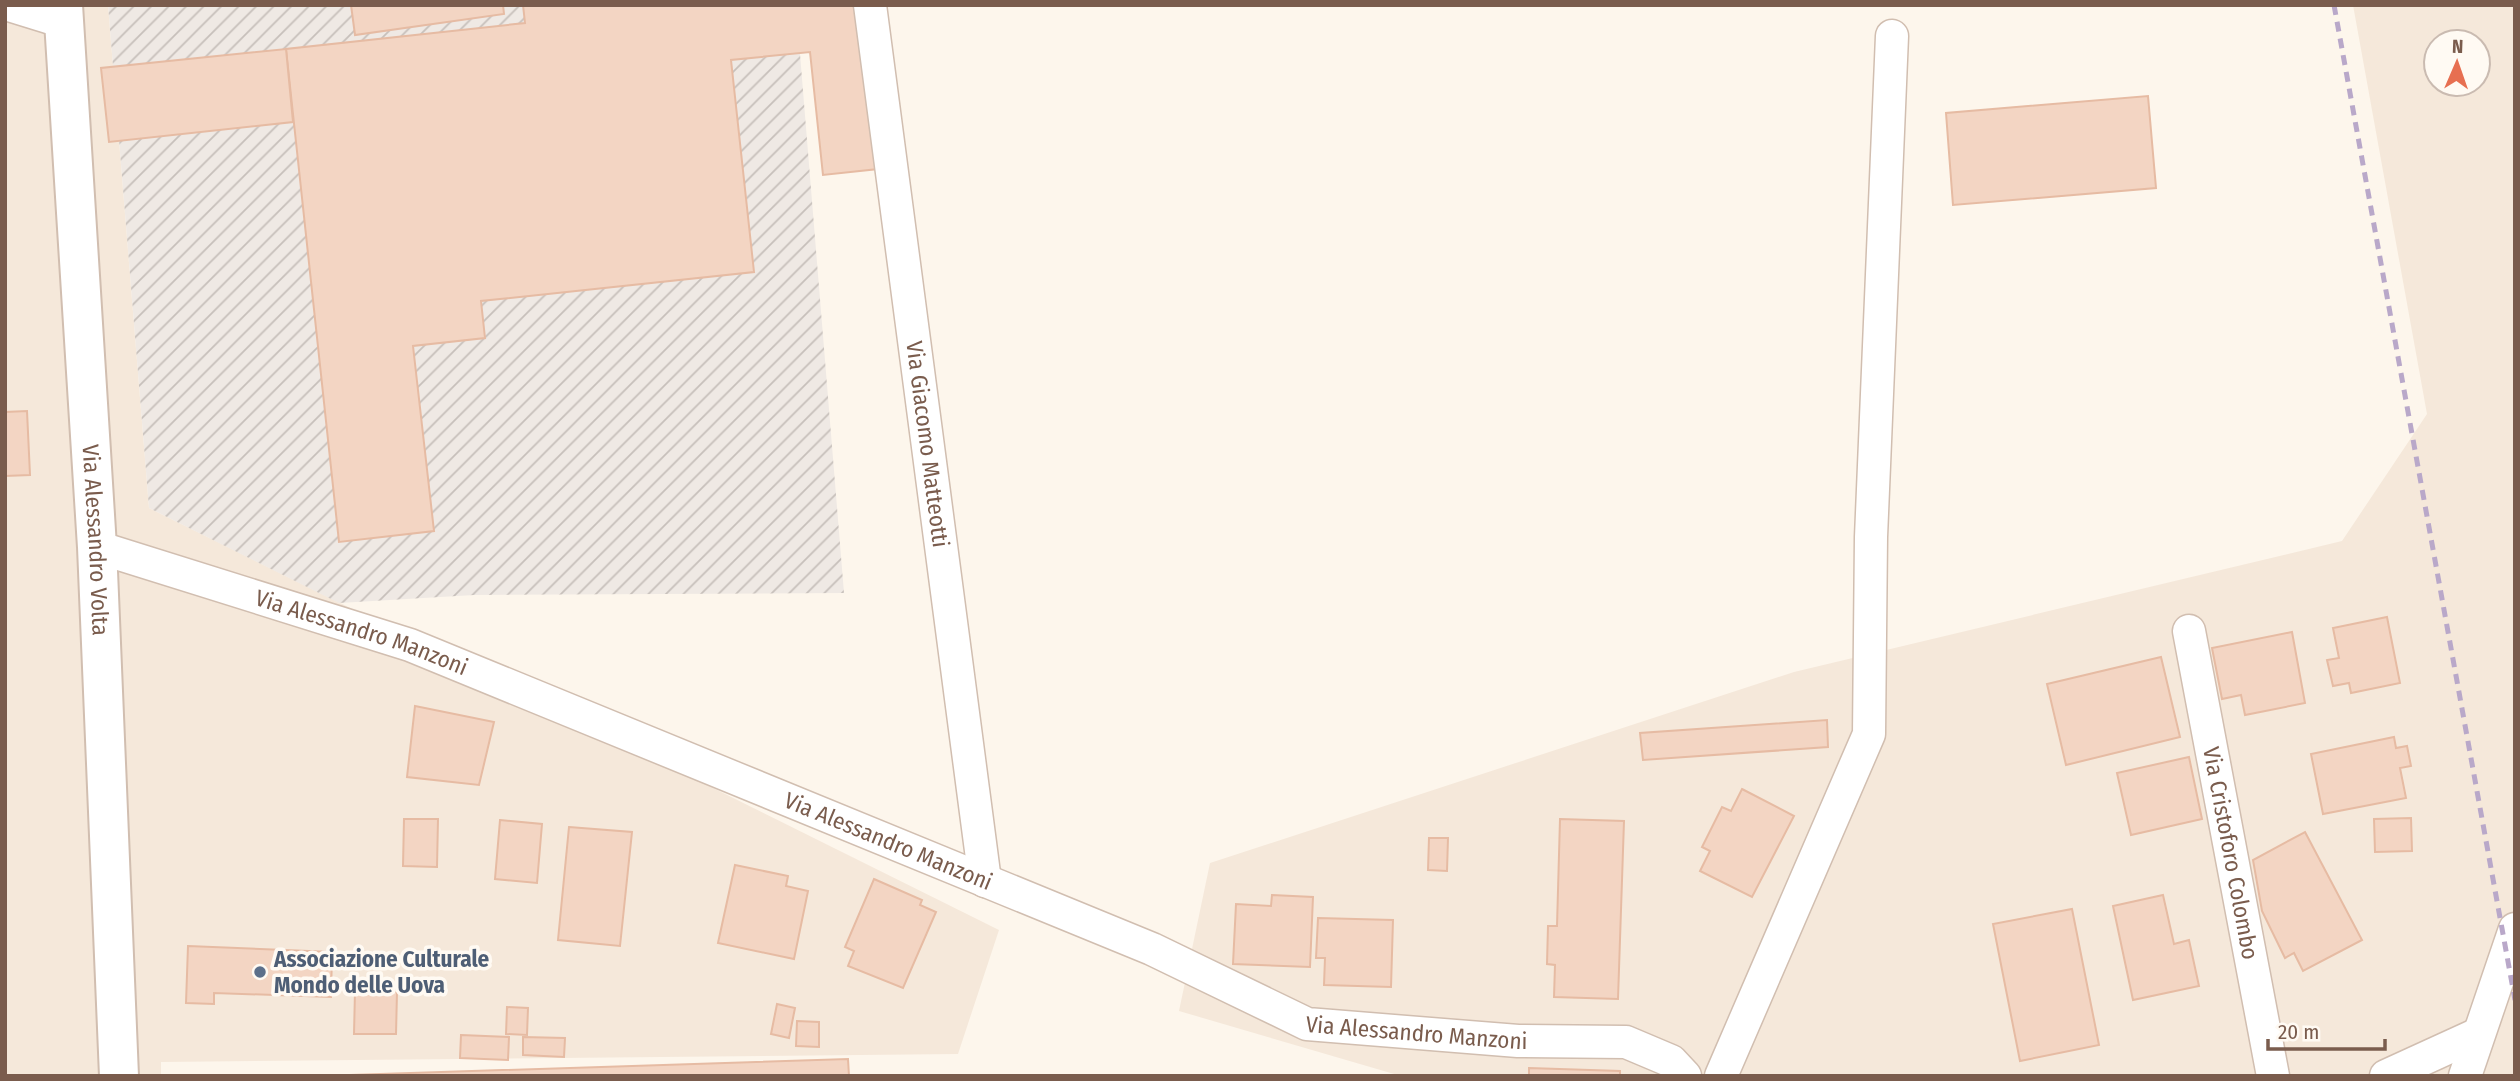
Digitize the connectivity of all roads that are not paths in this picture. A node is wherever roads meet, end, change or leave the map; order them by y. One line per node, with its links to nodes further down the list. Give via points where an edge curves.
1 (9, 5): 3 (street)
2 (870, 5): 7 (street, Via Giacomo Matteotti)
3 (64, 14): 5 (street, Via Alessandro Volta)
4 (1892, 36): 12 (street, via 1871,537 1869,734)
5 (97, 547): 7 (street, Via Alessandro Manzoni, via 410,645); 10 (street, Via Alessandro Volta)
6 (2189, 631): 13 (street, Via Cristoforo Colombo)
7 (985, 881): 11 (street, Via Alessandro Manzoni, via 1152,949 1307,1024 1518,1041 1626,1042 1671,1060)
8 (2515, 929): 9 (street)
9 (2478, 1034): 14 (street); 15 (street)
10 (119, 1076)
11 (1685, 1076)
12 (1721, 1076)
13 (2273, 1076)
14 (2386, 1076)
15 (2465, 1076)

